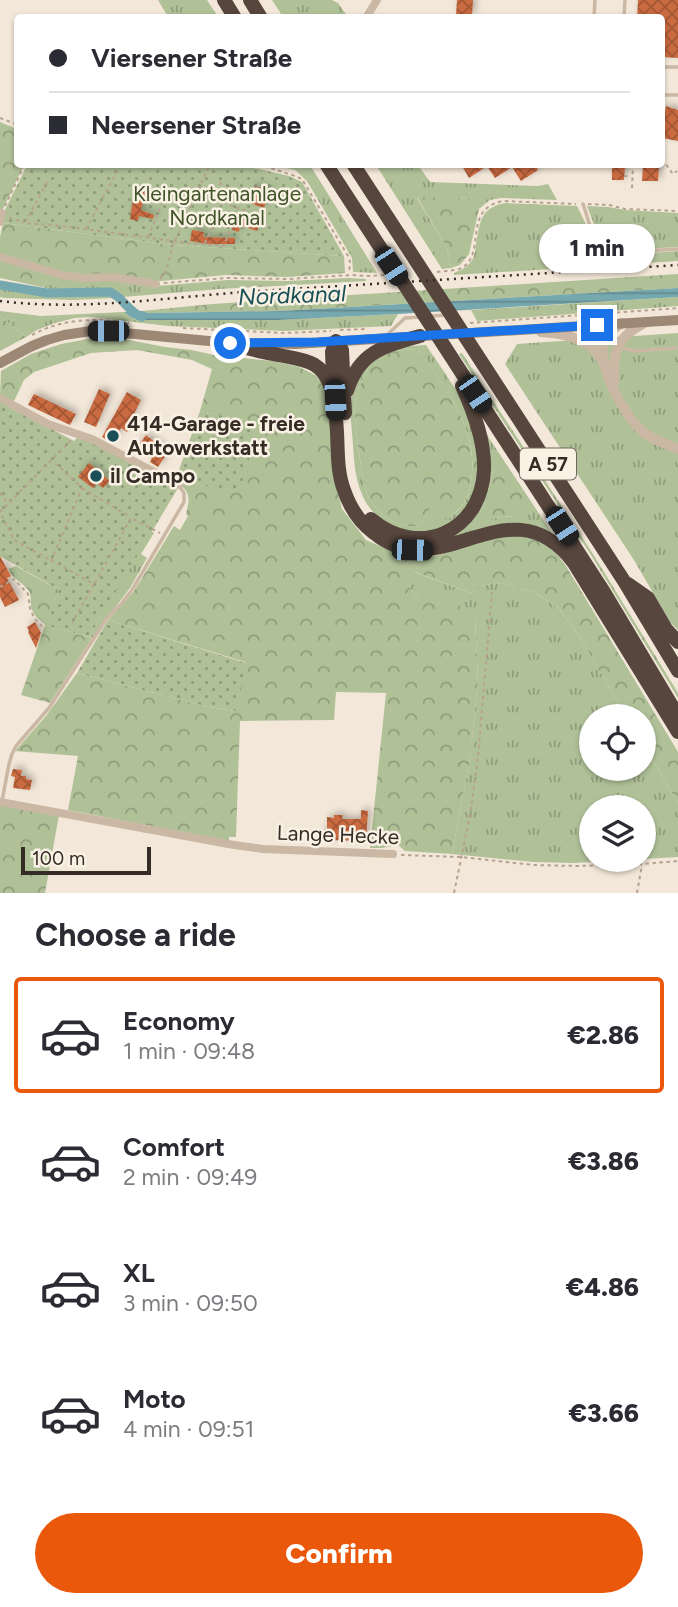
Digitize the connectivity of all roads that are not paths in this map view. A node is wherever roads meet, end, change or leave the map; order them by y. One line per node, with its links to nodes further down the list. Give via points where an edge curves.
1 (329, 168): 18 (highway, A 57)
2 (356, 168): 26 (highway, A 57)
3 (583, 204): 4 (lane, via 598,245 607,252)
4 (678, 249)
5 (0, 257): 6 (street, via 62,275 112,276)
6 (156, 284)
7 (460, 314): 13 (lane, via 405,318)
8 (678, 320): 9 (main road)
9 (647, 322): 10 (main road); 16 (street, via 624,336)
10 (622, 324): 11 (main road); 20 (street, via 604,340)
11 (524, 330): 12 (main road); 20 (street, via 578,339 589,344)
12 (420, 336): 13 (main road); 23 (highway, via 373,352 355,370)
13 (384, 338): 14 (main road)
14 (336, 341): 15 (main road); 23 (highway, via 342,350)
15 (230, 343): 19 (main road, via 91,331 47,340); 23 (highway, via 313,363)
16 (618, 346): 17 (lane, via 634,351); 21 (street)
17 (676, 348)
18 (446, 350): 23 (highway, via 478,426 484,470 477,501 457,526 443,534 413,539 382,528 370,518 352,484); 29 (highway, A 57, via 604,592)
19 (0, 363)
20 (604, 365): 21 (street)
21 (614, 387): 24 (street, via 630,418 644,432)
22 (0, 398): 25 (street)
23 (340, 400): 30 (highway, via 339,469 351,508 363,524 378,537 412,550 446,547 509,529 546,536 574,562)
24 (678, 449)
25 (179, 485): 31 (lane, via 184,502 132,590 16,746)
26 (624, 581): 27 (highway, via 648,598); 28 (highway, A 57)
27 (678, 642)
28 (678, 671)
29 (678, 716)
30 (678, 732)
31 (1, 802): 32 (street, Lange Hecke, via 253,848)
32 (393, 854)

